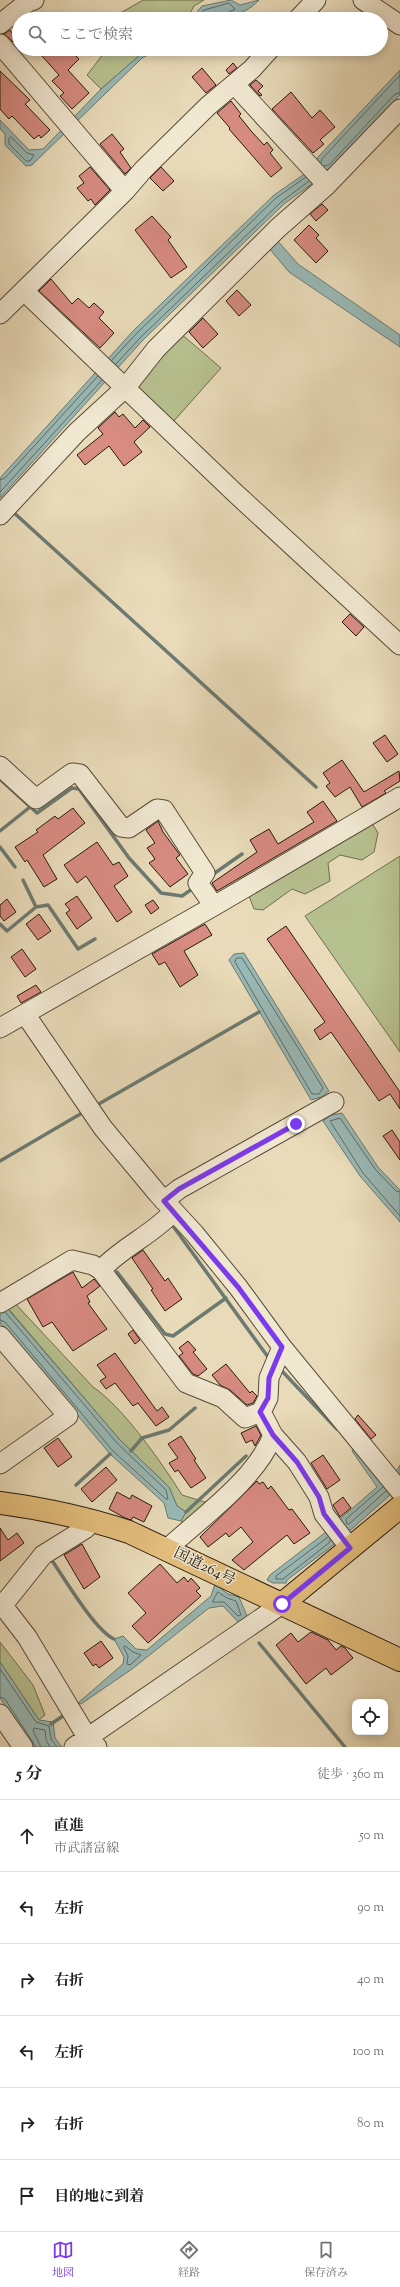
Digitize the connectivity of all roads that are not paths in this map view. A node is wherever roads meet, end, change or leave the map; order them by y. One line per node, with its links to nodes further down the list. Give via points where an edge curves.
1 (34, 0): 3 (street)
2 (363, 0): 4 (street)
3 (15, 12)
4 (381, 12)
5 (12, 15): 7 (street)
6 (388, 17): 8 (street)
7 (0, 24)
8 (400, 25)
9 (0, 44): 14 (street)
10 (263, 56): 11 (street)
11 (236, 85): 13 (street); 14 (street, via 208,106)
12 (400, 109): 13 (street)
13 (320, 177): 17 (street, via 278,228 156,349)
14 (125, 191): 15 (street)
15 (24, 291): 16 (street); 17 (street)
16 (0, 314)
17 (114, 376): 18 (street, via 77,432); 19 (street, via 234,492)
18 (0, 515)
19 (400, 645)
20 (0, 766): 22 (street, via 36,799 72,774 80,774 121,827 129,828 156,809 164,810 206,873 198,883)
21 (400, 797): 22 (street)
22 (214, 906): 23 (street)
23 (25, 1014): 24 (street); 26 (street, via 103,1128)
24 (0, 1028)
25 (334, 1102): 26 (street, via 179,1189)
26 (169, 1206): 27 (street, via 161,1226 112,1259); 30 (street, via 238,1287)
27 (101, 1270): 28 (street, via 93,1265 72,1260); 31 (street, via 186,1383 223,1398 246,1418)
28 (0, 1303)
29 (0, 1336): 33 (street, via 68,1416)
30 (282, 1347): 31 (street, via 269,1378 268,1398); 34 (street)
31 (260, 1412): 32 (street)
32 (273, 1435): 37 (street, via 297,1462 319,1497 324,1514); 38 (street, via 268,1450 238,1485)
33 (0, 1464)
34 (396, 1490): 37 (main road)
35 (0, 1503): 36 (main road, 国道264号, via 46,1509)
36 (94, 1520): 38 (main road, 国道264号); 39 (street, via 85,1529 43,1555)
37 (341, 1537): 40 (main road)
38 (168, 1548): 40 (main road, 国道264号)
39 (2, 1604): 43 (street, via 27,1637)
40 (282, 1604): 41 (main road, 国道264号); 43 (street)
41 (400, 1660)
42 (0, 1714): 44 (street)
43 (86, 1744)
44 (23, 1747)

